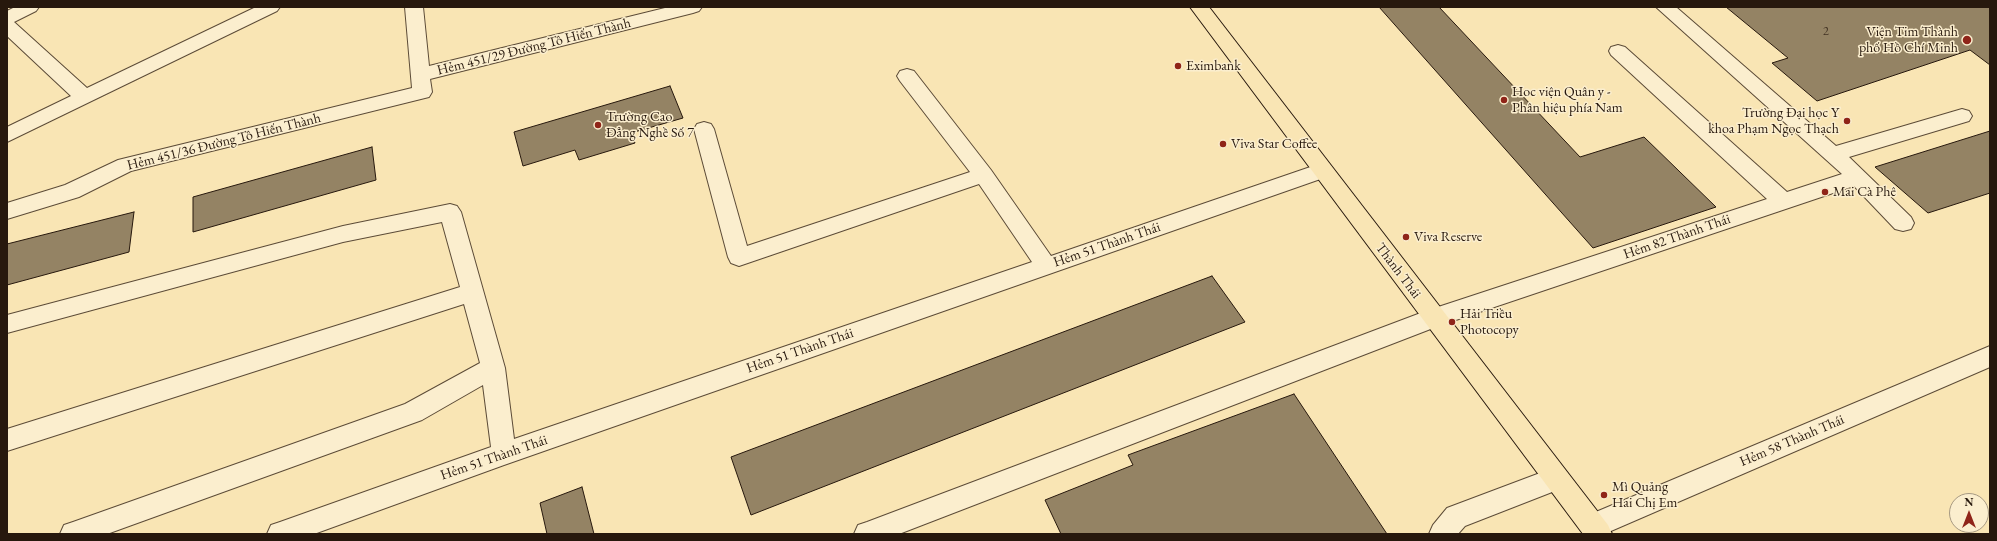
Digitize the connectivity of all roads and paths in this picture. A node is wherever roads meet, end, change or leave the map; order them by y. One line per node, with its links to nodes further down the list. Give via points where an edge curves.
1 (30, 7): 7 (street)
2 (271, 7): 12 (street)
3 (414, 7): 11 (street)
4 (693, 7): 11 (street, Hẻm 451/29 Đường Tô Hiến Thành)
5 (1199, 7): 17 (main road, Thành Thái)
6 (1665, 7): 16 (street)
7 (7, 18)
8 (7, 26): 12 (street)
9 (1618, 51): 20 (street)
10 (907, 76): 18 (street)
11 (421, 83): 21 (street, Hẻm 451/36 Đường Tô Hiến Thành, via 125,165 72,191)
12 (86, 97): 15 (street)
13 (1962, 116): 16 (street)
14 (704, 129): 18 (street, via 740,257)
15 (7, 135)
16 (1834, 154): 19 (street)
17 (1322, 171): 23 (street, Hẻm 51 Thành Thái); 25 (main road, Thành Thái)
18 (984, 175): 23 (street)
19 (1858, 176): 20 (street, Hẻm 82 Thành Thái); 22 (street)
20 (1783, 201): 25 (street, Hẻm 82 Thành Thái)
21 (7, 211)
22 (1904, 223)
23 (1046, 266): 30 (street, Hẻm 51 Thành Thái)
24 (472, 292): 26 (street, via 450,212 343,234); 28 (street); 29 (street)
25 (1434, 318): 31 (main road, Thành Thái); 35 (street, Hẻm 82 Thành Thái)
26 (7, 324)
27 (1990, 356): 32 (street, Hẻm 58 Thành Thái)
28 (492, 368): 30 (street); 33 (street, via 413,412)
29 (7, 440)
30 (504, 454): 34 (street, Hẻm 51 Thành Thái)
31 (1556, 479): 32 (main road, Thành Thái); 36 (street, via 1456,517)
32 (1596, 530)
33 (73, 534)
34 (280, 534)
35 (867, 534)
36 (1442, 534)

